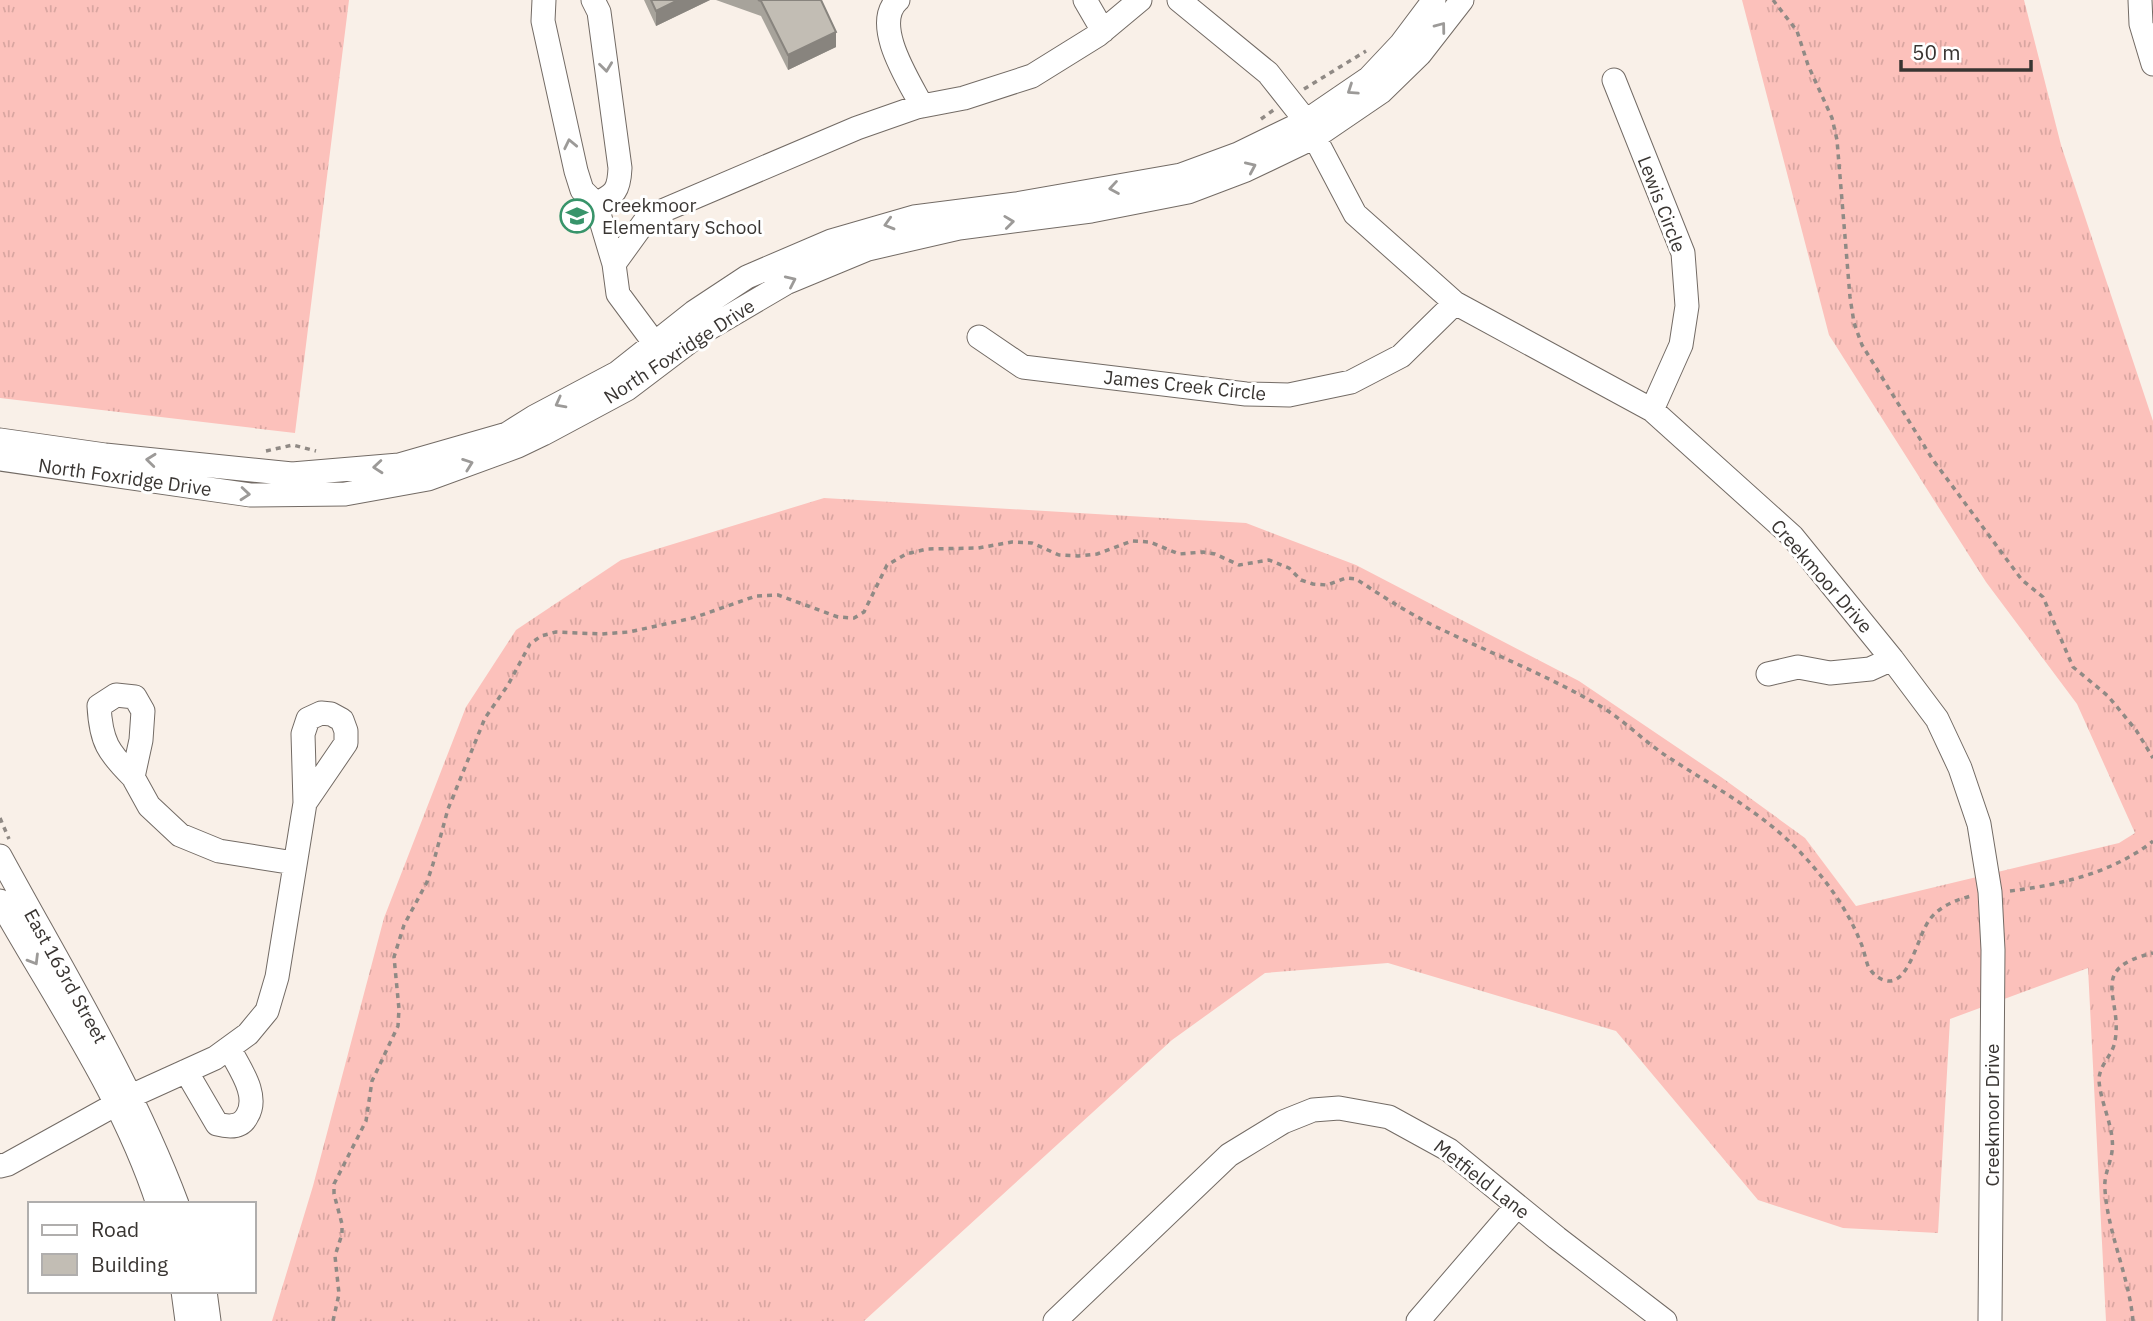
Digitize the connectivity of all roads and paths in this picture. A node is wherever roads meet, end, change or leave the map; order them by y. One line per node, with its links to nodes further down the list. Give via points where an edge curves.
1 (544, 0): 16 (street, one-way to 1, via 582,190 576,171 542,21)
2 (593, 0): 16 (street, one-way to 16, via 599,12 620,168 612,196)
3 (898, 0): 14 (street, via 888,20 892,44)
4 (1085, 0): 11 (street)
5 (1140, 0): 11 (street)
6 (1179, 0): 15 (street, Creekmoor Drive, via 1268,73)
7 (1434, 0): 15 (street, North Foxridge Drive, one-way to 15, via 1370,78)
8 (1462, 0): 15 (street, North Foxridge Drive, one-way to 8, via 1381,92 1420,54)
9 (1773, 0): 26 (path, via 1797,31 1832,118 1850,297 1862,345 1933,460 2022,580 2043,597 2073,667 2108,696)
10 (2140, 0): 12 (street, via 2141,24)
11 (1103, 32): 14 (street, via 1032,76)
12 (2153, 64)
13 (1614, 80): 21 (street, Lewis Circle, via 1683,253 1687,306 1681,345)
14 (922, 106): 17 (street, via 858,128 648,217)
15 (1310, 129): 18 (street, Creekmoor Drive, via 1355,214); 20 (street, North Foxridge Drive, via 1181,175 914,217 831,241 747,277 694,312)
16 (596, 204): 17 (street)
17 (614, 264): 20 (street, via 618,294)
18 (1455, 303): 19 (street, James Creek Circle, via 1401,356 1351,382 1289,395 1246,394 1023,367); 21 (street, Creekmoor Drive)
19 (979, 337)
20 (660, 352): 22 (street, North Foxridge Drive, one-way to 22, via 507,434 399,465 292,474); 23 (street, North Foxridge Drive, one-way to 20, via 250,495 345,494 428,479 518,446 627,389)
21 (1652, 410): 24 (street, Creekmoor Drive, via 1792,536)
22 (0, 440)
23 (0, 459)
24 (1892, 659): 25 (street, via 1870,669 1830,673 1798,667); 32 (street, Creekmoor Drive, via 1937,719 1960,768 1979,824)
25 (1768, 674)
26 (2153, 758)
27 (133, 777): 31 (street, via 149,806 180,835 219,851)
28 (305, 803): 31 (street)
29 (2153, 841): 32 (path, via 2092,873)
30 (0, 856): 37 (street, East 163rd Street, via 105,1046)
31 (294, 863): 35 (street, via 277,978 267,1011)
32 (1990, 894): 46 (path, via 1949,903 1930,918 1900,979 1889,982 1876,977 1850,920 1808,860 1787,839 1606,710 1446,632 1356,579 1313,584 1269,559 1239,565 1215,554 1179,554 1150,542 1132,541 1078,556 1059,555 1032,542 927,549 887,565 864,612 854,618 838,617 778,595 757,596 693,618 629,632 556,632 530,644 485,718 448,808 427,882 398,940 394,965 398,1026 372,1081 366,1122 334,1184 342,1234 335,1256 339,1294); 50 (street, Creekmoor Drive)
33 (0, 901): 37 (street, East 163rd Street, one-way to 37)
34 (2153, 953): 51 (path, via 2133,958 2113,976 2116,1039 2099,1081 2113,1141 2104,1187)
35 (229, 1048): 36 (street); 36 (street, via 252,1096 253,1108 244,1122 230,1127 217,1124)
36 (186, 1071): 37 (street)
37 (122, 1101): 38 (street); 39 (street, East 163rd Street); 40 (street, East 163rd Street, via 146,1130)
38 (0, 1166)
39 (158, 1202)
40 (176, 1202)
41 (1517, 1206): 47 (street, Metfield Lane, via 1449,1150 1390,1117 1339,1108 1313,1110 1283,1122 1229,1155); 48 (street); 49 (street, Metfield Lane)
42 (183, 1293): 44 (street)
43 (205, 1293): 45 (street)
44 (187, 1321)
45 (209, 1321)
46 (333, 1321)
47 (1055, 1321)
48 (1418, 1321)
49 (1665, 1321)
50 (1990, 1321)
51 (2133, 1321)

